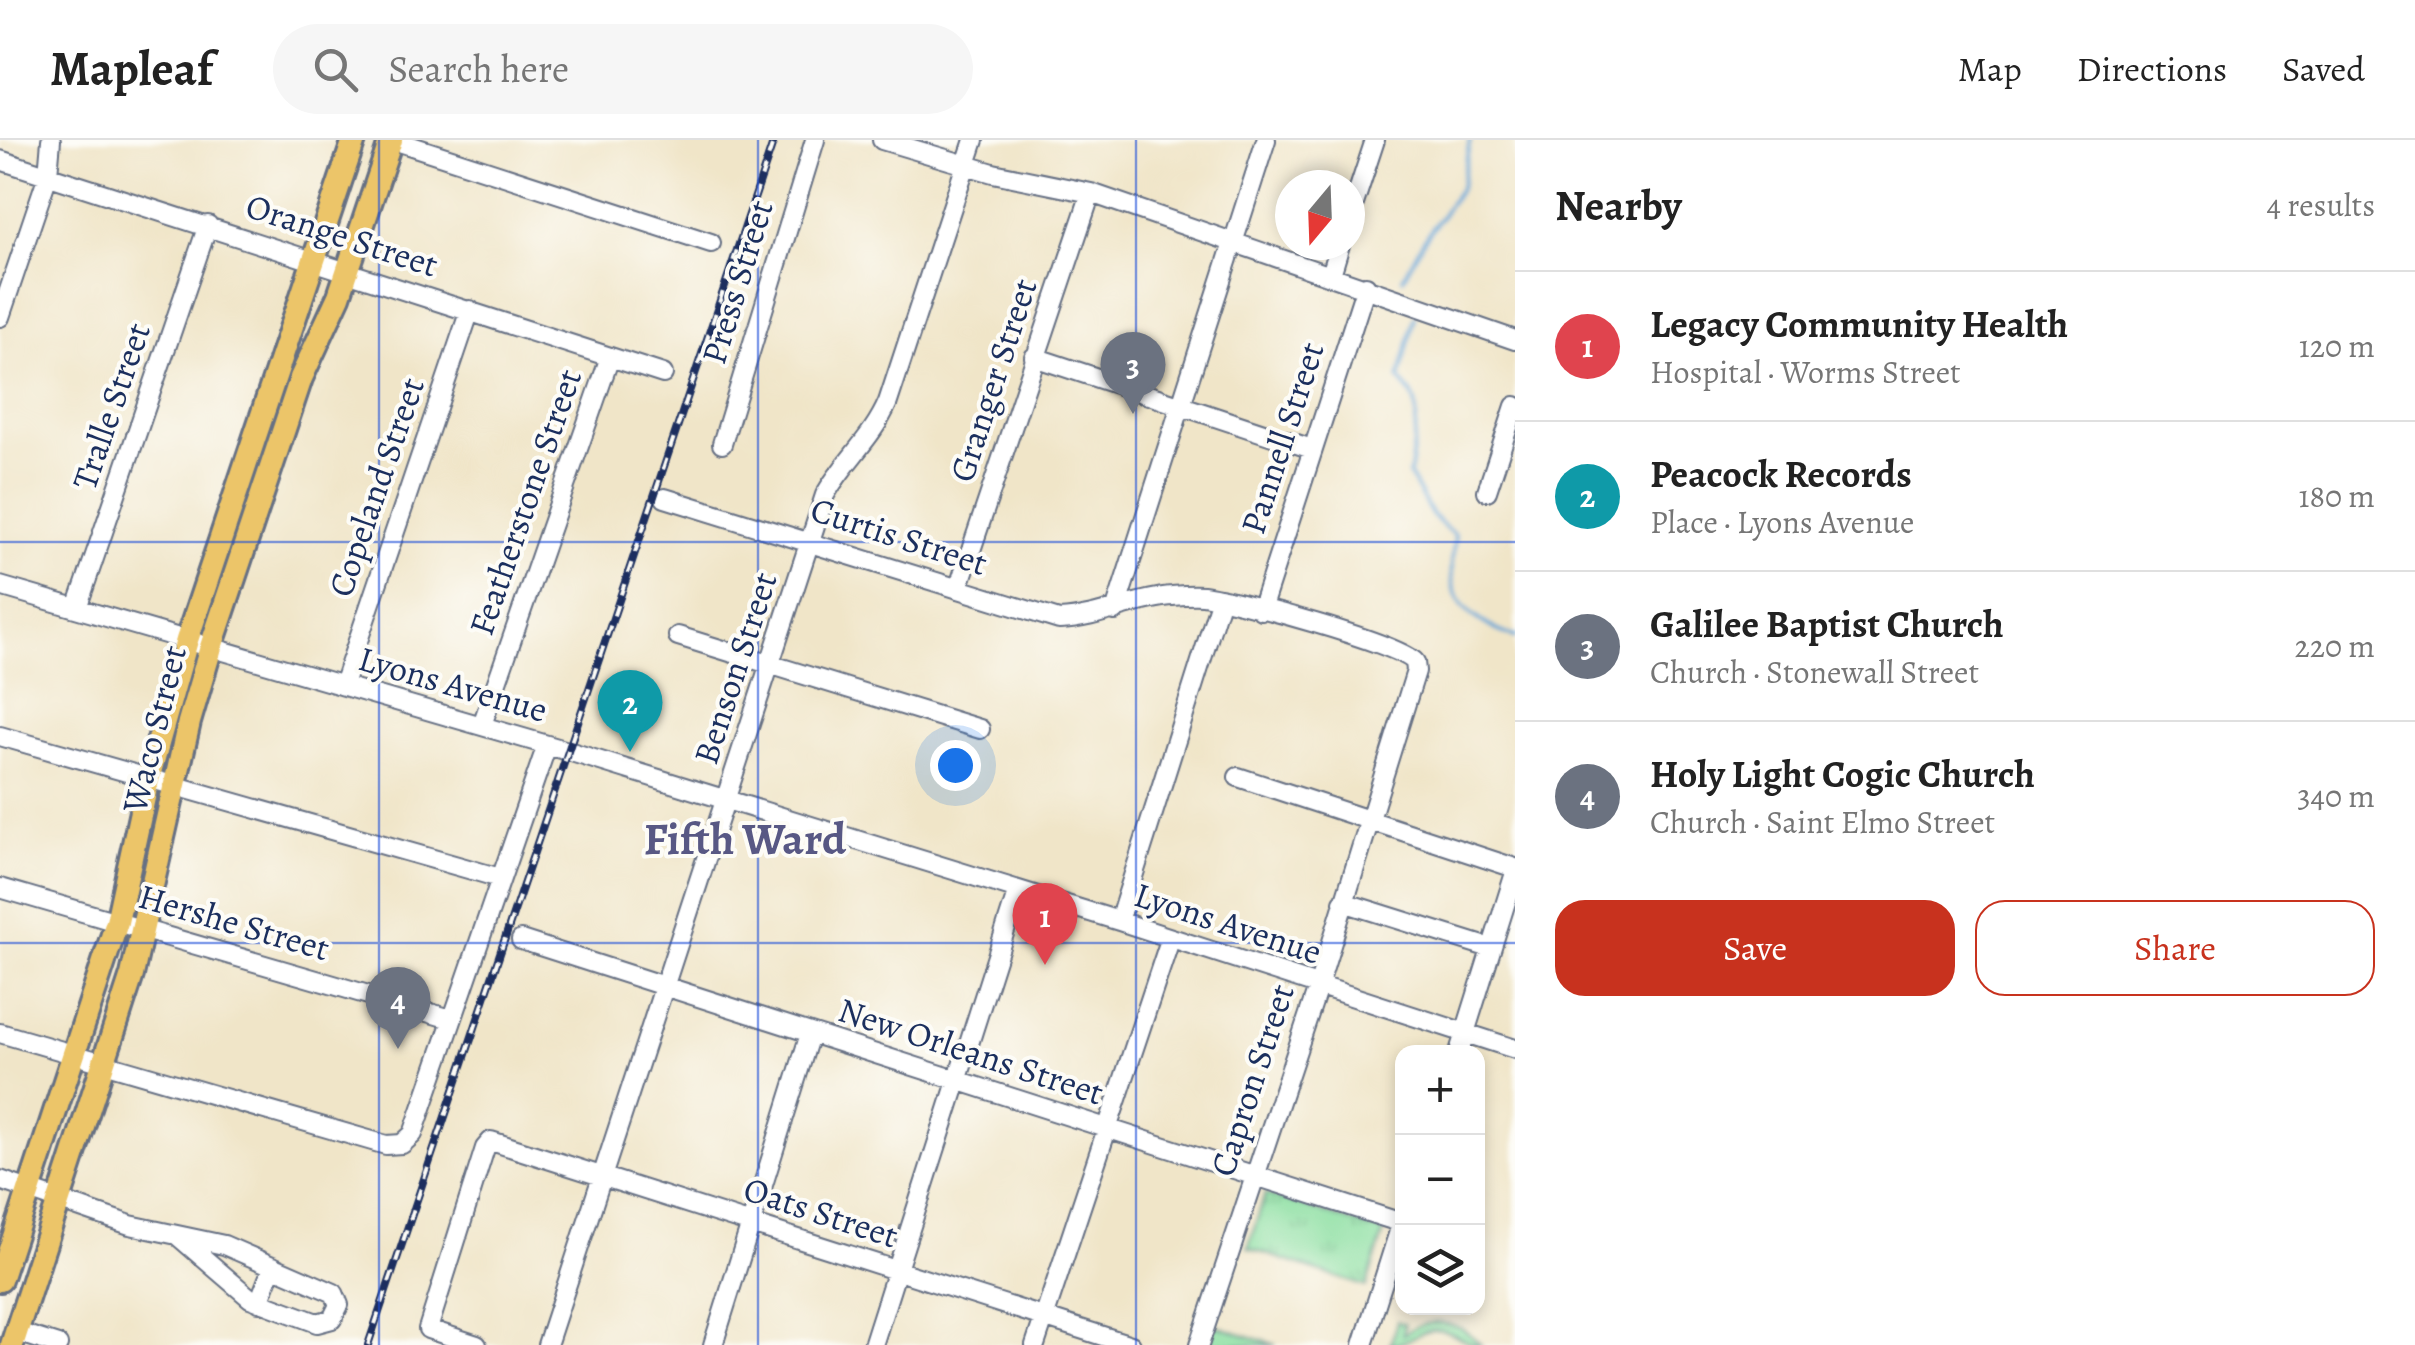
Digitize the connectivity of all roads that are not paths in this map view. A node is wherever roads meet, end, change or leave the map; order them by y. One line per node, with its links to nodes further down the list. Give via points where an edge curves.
1 (51, 140): 12 (street)
2 (354, 140): 17 (main road, Waco Street)
3 (392, 140): 16 (street); 19 (main road, Waco Street)
4 (816, 140): 31 (street, Press Street)
5 (882, 140): 10 (street)
6 (974, 140): 10 (street, Benson Street)
7 (1266, 140): 15 (street)
8 (1376, 140): 11 (street)
9 (0, 160): 12 (street, Orange Street)
10 (966, 166): 13 (street); 37 (street, Benson Street, via 888,402 832,482)
11 (1365, 172)
12 (48, 175): 14 (street, Orange Street); 22 (street)
13 (1090, 193): 15 (street); 27 (street, Granger Street)
14 (208, 226): 17 (street, Orange Street); 41 (street, Tralle Street)
15 (1236, 241): 20 (street); 30 (street)
16 (712, 243)
17 (314, 260): 19 (street, Orange Street); 33 (main road, Waco Street)
18 (1335, 260): 20 (street)
19 (348, 270): 23 (street, Orange Street); 34 (main road, Waco Street)
20 (1330, 274): 21 (street)
21 (1366, 286): 25 (street); 32 (street, Pannell Street)
22 (4, 290): 24 (street)
23 (470, 310): 26 (street, Orange Street); 48 (street, Copeland Street)
24 (0, 317)
25 (1515, 340)
26 (610, 357): 28 (street, Orange Street); 49 (street, Featherstone Street)
27 (1034, 357): 30 (street); 39 (street, Granger Street)
28 (662, 374)
29 (1515, 406): 35 (street)
30 (1180, 407): 32 (street); 43 (street)
31 (722, 444)
32 (1312, 450): 42 (street, Pannell Street)
33 (250, 452): 34 (main road); 45 (main road, Waco Street)
34 (274, 460): 46 (main road, Waco Street)
35 (1487, 491)
36 (664, 498): 37 (street, Curtis Street)
37 (810, 542): 39 (street, Curtis Street); 47 (street, Benson Street)
38 (0, 586): 41 (street, Lyons Avenue)
39 (958, 589): 43 (street, Curtis Street, via 1059,620)
40 (1221, 598): 42 (street); 43 (street, via 1166,596); 63 (street)
41 (76, 608): 45 (street, Lyons Avenue)
42 (1261, 610): 57 (street, Capron Street, via 1321,624 1415,662)
43 (1115, 611)
44 (678, 636): 47 (street)
45 (187, 640): 46 (street, Lyons Avenue); 54 (main road, Waco Street)
46 (210, 647): 48 (street, Lyons Avenue); 55 (main road, Waco Street)
47 (770, 665): 50 (street); 56 (street, Benson Street)
48 (344, 685): 49 (street, Lyons Avenue)
49 (482, 725): 52 (street, Lyons Avenue)
50 (980, 728)
51 (0, 736): 54 (street)
52 (546, 746): 56 (street, Lyons Avenue); 59 (street)
53 (1238, 777): 57 (street)
54 (148, 778): 55 (street); 64 (main road, Waco Street)
55 (174, 786): 59 (street); 65 (main road, Waco Street)
56 (726, 800): 61 (street, Lyons Avenue); 69 (street, Benson Street)
57 (1368, 820): 58 (street); 62 (street, Capron Street)
58 (1515, 870): 68 (street)
59 (500, 878): 71 (street)
60 (0, 888): 64 (street, Hershe Street)
61 (1018, 890): 63 (street, Lyons Avenue); 79 (street)
62 (1344, 902): 68 (street); 70 (street, Capron Street)
63 (1119, 921): 67 (street, Lyons Avenue)
64 (116, 922): 65 (street, Hershe Street); 77 (main road, Waco Street)
65 (143, 929): 71 (street, Hershe Street); 78 (main road, Waco Street)
66 (522, 940): 69 (street, New Orleans Street)
67 (1170, 940): 70 (street, Lyons Avenue); 80 (street)
68 (1490, 948): 73 (street)
69 (664, 987): 74 (street, New Orleans Street); 82 (street, Benson Street)
70 (1318, 987): 73 (street, Lyons Avenue); 81 (street, Capron Street)
71 (451, 1019): 78 (street, via 413,1134 402,1144)
72 (0, 1032): 77 (street)
73 (1465, 1033): 75 (street); 76 (street, Lyons Avenue)
74 (810, 1034): 79 (street, New Orleans Street); 87 (street)
75 (1461, 1045)
76 (1515, 1049)
77 (76, 1054): 78 (street); 84 (main road, Waco Street)
78 (104, 1063): 85 (main road, Waco Street)
79 (959, 1082): 80 (street, New Orleans Street); 91 (street)
80 (1109, 1130): 81 (street, New Orleans Street); 94 (street)
81 (1254, 1176): 86 (street, New Orleans Street); 103 (street, Capron Street)
82 (602, 1177): 87 (street, Oats Street); 97 (street, Oats Street, via 490,1141 428,1329); 98 (street, Benson Street)
83 (0, 1180): 84 (street)
84 (30, 1190): 85 (street); 92 (main road, Waco Street)
85 (58, 1200): 89 (street); 95 (main road, Waco Street)
86 (1395, 1220)
87 (752, 1224): 91 (street, Oats Street); 99 (street)
88 (1401, 1225): 104 (street)
89 (180, 1237): 90 (street); 93 (street)
90 (274, 1266): 93 (street); 93 (street, via 334,1292 339,1305 332,1320 316,1323)
91 (898, 1270): 94 (street, Oats Street); 100 (street)
92 (0, 1280)
93 (259, 1302)
94 (1044, 1317): 101 (street); 102 (street, Oats Street)
95 (15, 1338): 96 (street)
96 (58, 1345)
97 (477, 1345)
98 (548, 1345)
99 (713, 1345)
100 (872, 1345)
101 (1035, 1345)
102 (1131, 1345)
103 (1199, 1345)
104 (1364, 1345)

